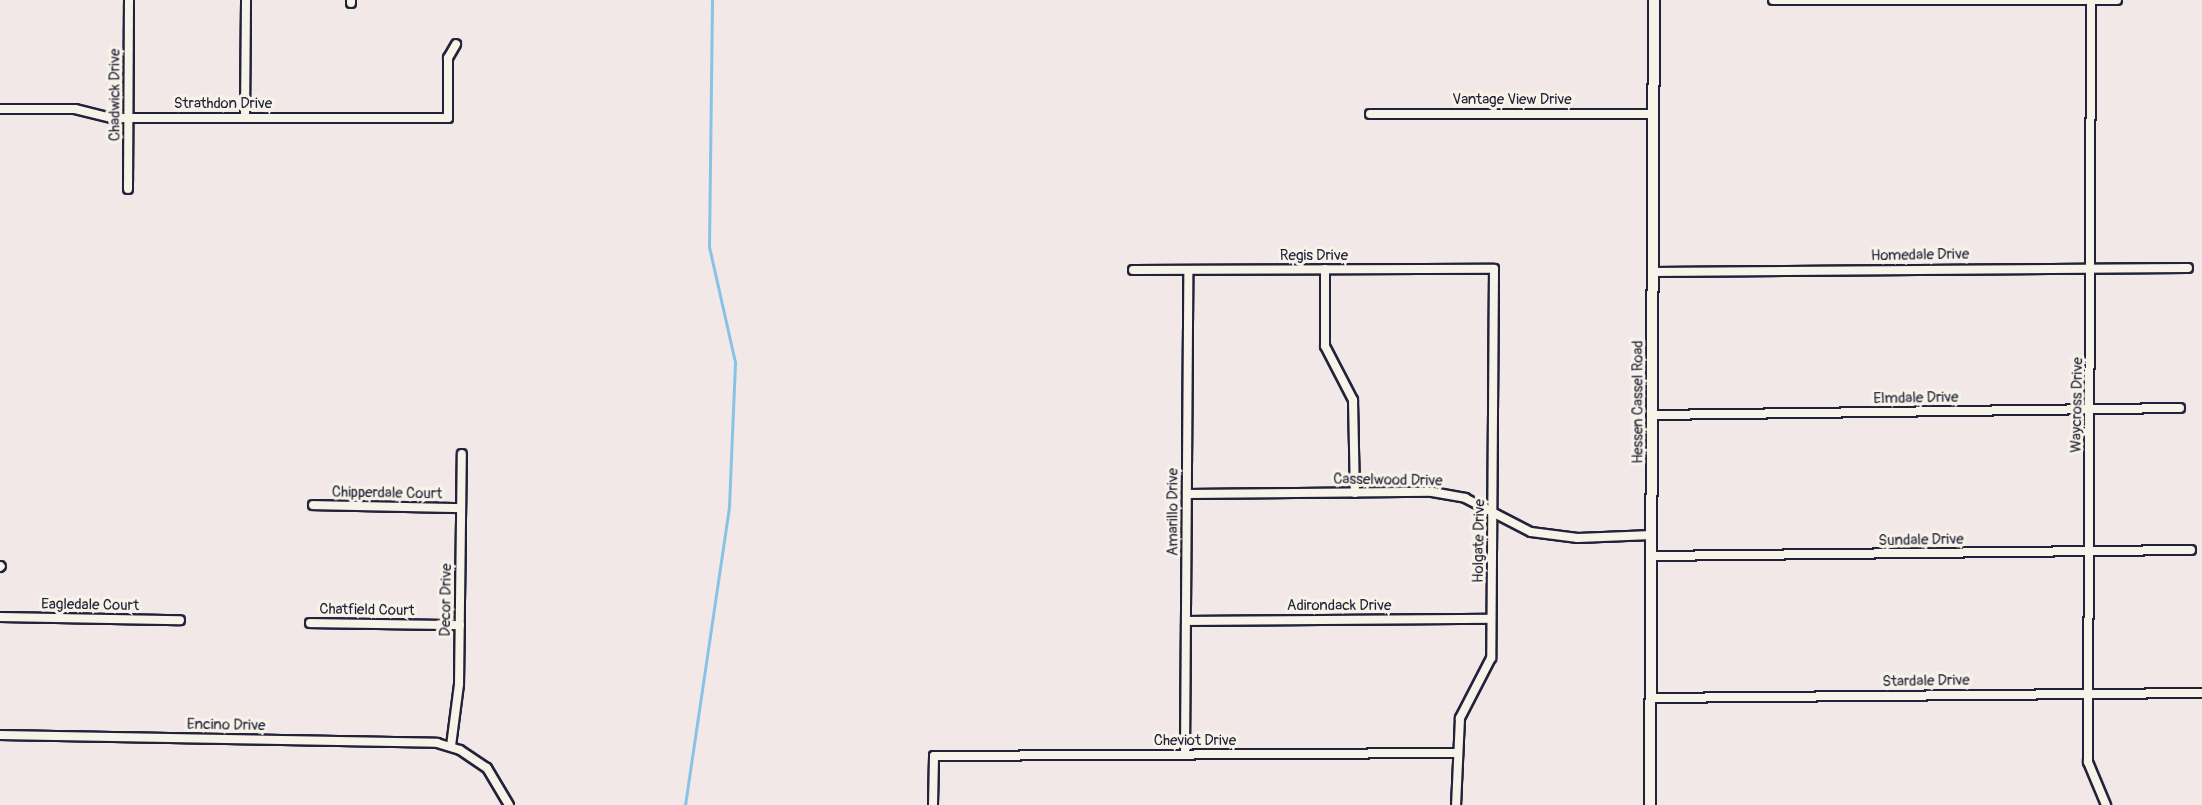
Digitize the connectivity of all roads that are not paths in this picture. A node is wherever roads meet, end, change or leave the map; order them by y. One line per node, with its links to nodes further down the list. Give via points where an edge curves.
1 (129, 0): 12 (street, Chadwick Drive)
2 (246, 0): 11 (street)
3 (1654, 0): 10 (main road, Hessen Cassel Road)
4 (1773, 0): 5 (street)
5 (2091, 0): 6 (street); 14 (street, Waycross Drive)
6 (2117, 0)
7 (456, 44): 11 (street, Strathdon Drive, via 448,58 448,118)
8 (0, 109): 12 (street, Strathdon Drive, via 75,110)
9 (1370, 114): 10 (street, Vantage View Drive)
10 (1653, 114): 20 (main road, Hessen Cassel Road)
11 (245, 117): 12 (street, Strathdon Drive)
12 (128, 118): 13 (street, Chadwick Drive)
13 (128, 189)
14 (2093, 267): 15 (street, Homedale Drive); 20 (street, Homedale Drive); 21 (street, Waycross Drive)
15 (2188, 268)
16 (1325, 269): 17 (street, Regis Drive); 19 (street, Regis Drive); 25 (street, via 1325,345 1353,400)
17 (1494, 269): 29 (street, Holgate Drive)
18 (1133, 270): 19 (street, Regis Drive)
19 (1188, 270): 26 (street, Amarillo Drive)
20 (1653, 272): 23 (main road, Hessen Cassel Road)
21 (2090, 408): 22 (street, Elmdale Drive); 23 (street, Elmdale Drive); 32 (street, Waycross Drive)
22 (2181, 408)
23 (1653, 415): 30 (main road, Hessen Cassel Road)
24 (462, 454): 28 (street, Decor Drive)
25 (1355, 493): 26 (street, Casselwood Drive); 29 (street, Casselwood Drive, via 1446,494)
26 (1187, 494): 37 (street, Amarillo Drive)
27 (312, 505): 28 (street, Chipperdale Court)
28 (461, 508): 39 (street, Decor Drive)
29 (1493, 512): 30 (street, Casselwood Drive, via 1531,532 1578,538); 35 (street, Holgate Drive)
30 (1652, 535): 33 (main road, Hessen Cassel Road)
31 (2191, 550): 32 (street, Sundale Drive)
32 (2088, 551): 33 (street, Sundale Drive); 40 (street, Waycross Drive)
33 (1651, 556): 42 (main road, Hessen Cassel Road)
34 (0, 617): 36 (street, Eagledale Court)
35 (1491, 619): 37 (street, Adirondack Drive); 45 (street, Holgate Drive, via 1491,657 1460,718)
36 (180, 620)
37 (1187, 621): 46 (street, Amarillo Drive)
38 (310, 623): 39 (street, Chatfield Court)
39 (460, 625): 44 (street, Decor Drive)
40 (2089, 693): 41 (street, Stardale Drive); 42 (street, Stardale Drive); 51 (street, Waycross Drive, via 2089,769)
41 (2202, 693)
42 (1651, 698): 50 (main road, Hessen Cassel Road)
43 (0, 735): 44 (street, Encino Drive)
44 (451, 746): 47 (street, via 487,768)
45 (1457, 753): 46 (street, Cheviot Drive); 49 (street, Holgate Drive)
46 (1185, 755): 48 (street, Cheviot Drive, via 934,756)
47 (509, 805)
48 (933, 805)
49 (1456, 805)
50 (1650, 805)
51 (2106, 805)

